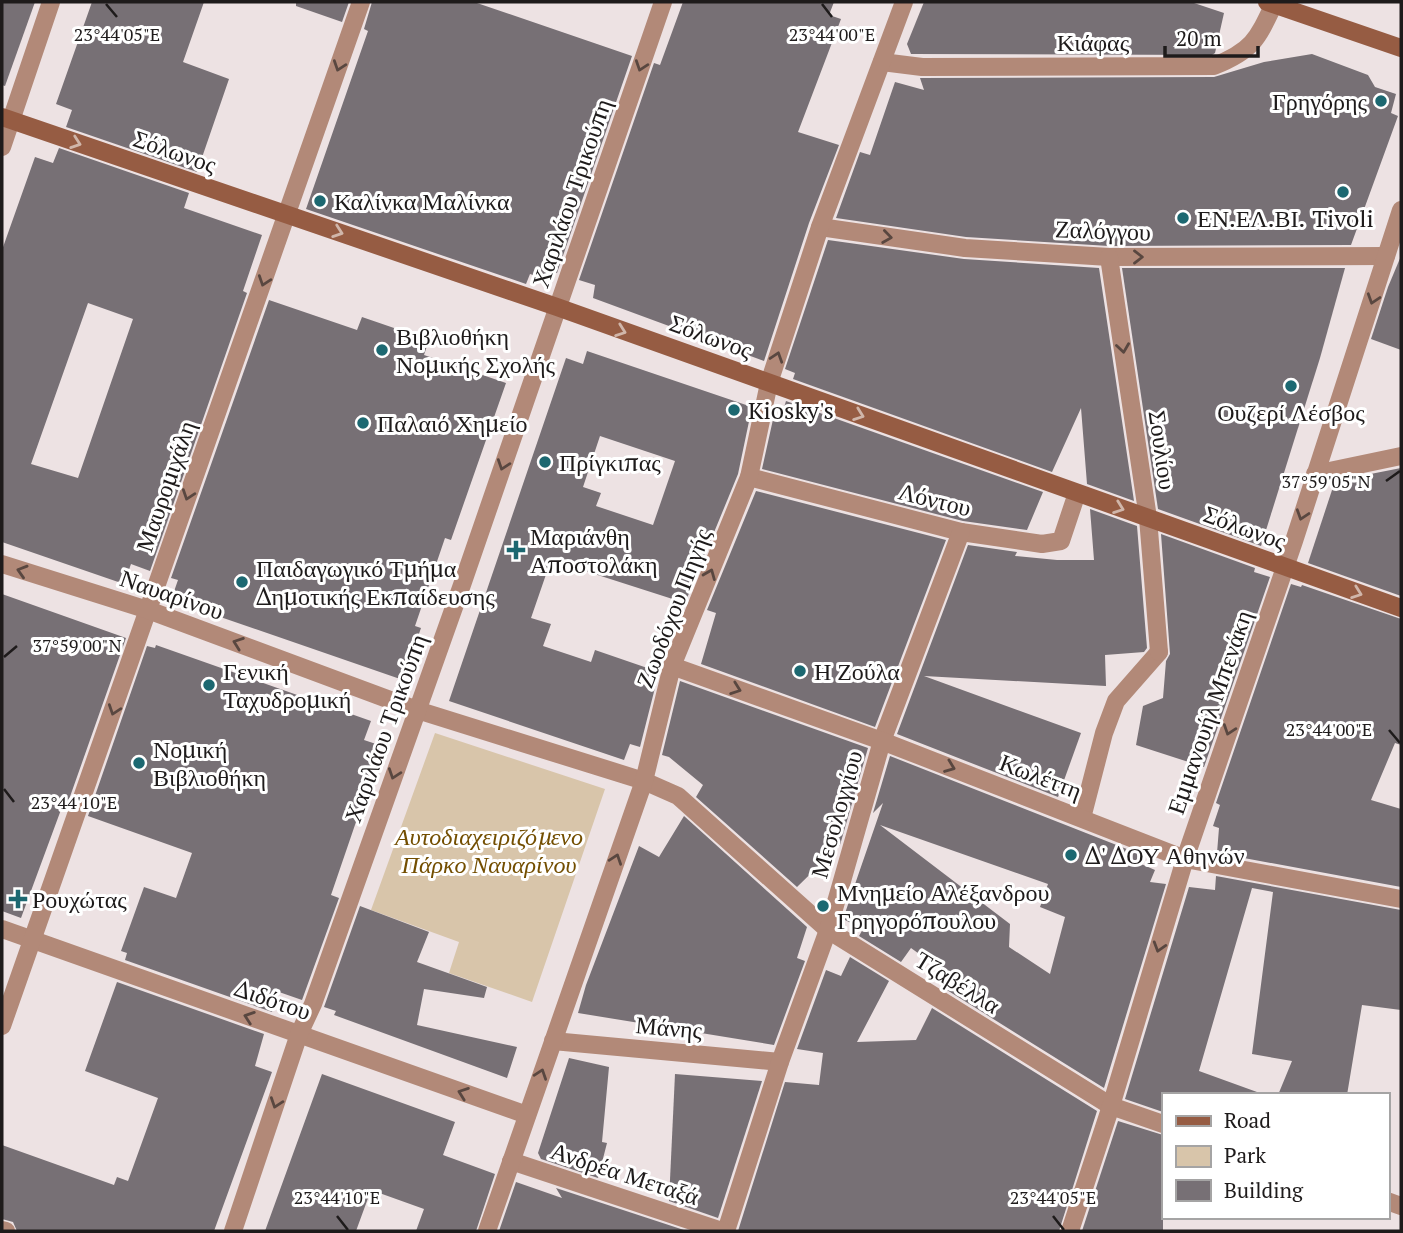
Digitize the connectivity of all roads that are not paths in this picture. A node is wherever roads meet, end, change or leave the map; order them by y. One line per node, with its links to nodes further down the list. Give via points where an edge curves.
1 (51, 2): 8 (street)
2 (361, 2): 11 (street, Μαυρομιχάλη, one-way to 11)
3 (663, 2): 15 (street, Χαριλάου Τρικούπη, one-way to 15)
4 (904, 2): 7 (street, Ζωοδόχου Πηγής)
5 (1270, 3): 6 (main road); 7 (street, Κιάφας, via 1259,37 1239,56 1214,66 922,67)
6 (1401, 48)
7 (882, 62): 12 (street, Ζωοδόχου Πηγής)
8 (7, 119): 9 (street); 11 (main road, Σόλωνος, one-way to 11)
9 (2, 147)
10 (1401, 210): 13 (street, Εμμανουήλ Μπενάκη)
11 (286, 215): 15 (main road, Σόλωνος, one-way to 15); 26 (street, Μαυρομιχάλη, one-way to 26)
12 (820, 227): 14 (street, Ζαλόγγου, one-way to 14, via 965,248); 16 (street, Ζωοδόχου Πηγής, one-way to 12)
13 (1386, 256): 14 (street, Ζαλόγγου, one-way to 13); 18 (street, Εμμανουήλ Μπενάκη, one-way to 18)
14 (1109, 257): 21 (street, Σουλίου, one-way to 21)
15 (557, 307): 16 (main road, Σόλωνος, one-way to 16); 28 (street, Χαριλάου Τρικούπη, one-way to 28)
16 (769, 383): 19 (street, Ζωοδόχου Πηγής); 20 (main road, Σόλωνος, one-way to 20)
17 (1401, 456): 18 (street)
18 (1315, 474): 24 (street, Εμμανουήλ Μπενάκη, one-way to 24)
19 (750, 477): 22 (street, Λόντου); 27 (street, Ζωοδόχου Πηγής, one-way to 19)
20 (1077, 493): 21 (main road, Σόλωνος, one-way to 21); 22 (street, Λόντου, via 1061,541 1042,544)
21 (1148, 518): 24 (main road, Σόλωνος); 31 (street, Σουλίου, via 1159,652 1116,701)
22 (961, 532): 29 (street, Μεσολογγίου)
23 (2, 564): 26 (street, Ναυαρίνου, one-way to 23)
24 (1285, 567): 25 (main road, Σόλωνος, one-way to 25); 32 (street, Εμμανουήλ Μπενάκη, one-way to 32)
25 (1401, 608)
26 (148, 610): 28 (street, Ναυαρίνου, one-way to 26); 36 (street, Μαυρομιχάλη, one-way to 36)
27 (671, 666): 29 (street, Κωλέττη, one-way to 29); 30 (street, Ζωοδόχου Πηγής)
28 (417, 709): 30 (street, Ναυαρίνου); 38 (street, Χαριλάου Τρικούπη, one-way to 38)
29 (883, 741): 31 (street, Κωλέττη, one-way to 31); 35 (street, Μεσολογγίου)
30 (644, 781): 35 (street, Τζαβέλλα, via 678,796); 39 (street, Ζωοδόχου Πηγής, one-way to 30)
31 (1082, 818): 32 (street, Κωλέττη)
32 (1185, 859): 33 (street, Κωλέττη); 41 (street, Εμμανουήλ Μπενάκη, one-way to 41)
33 (1401, 899)
34 (2, 929): 36 (street, Διδότου)
35 (828, 930): 40 (street, Μεσολογγίου); 41 (street, Τζαβέλλα)
36 (34, 941): 37 (street, Μαυρομιχάλη); 38 (street, Διδότου, one-way to 36)
37 (2, 1026)
38 (299, 1034): 42 (street, Διδότου, one-way to 38); 45 (street, Χαριλάου Τρικούπη, one-way to 45)
39 (553, 1041): 40 (street, Μάνης); 42 (street, Ζωοδόχου Πηγής, one-way to 39)
40 (780, 1062): 47 (street, Μεσολογγίου)
41 (1111, 1106): 43 (street, Τζαβέλλα); 48 (street, Εμμανουήλ Μπενάκη)
42 (527, 1115): 44 (street, Ζωοδόχου Πηγής)
43 (1162, 1124)
44 (511, 1161): 46 (street, Ζωοδόχου Πηγής); 47 (street, Ανδρέα Μεταξά)
45 (233, 1231)
46 (487, 1231)
47 (724, 1231)
48 (1070, 1231)

